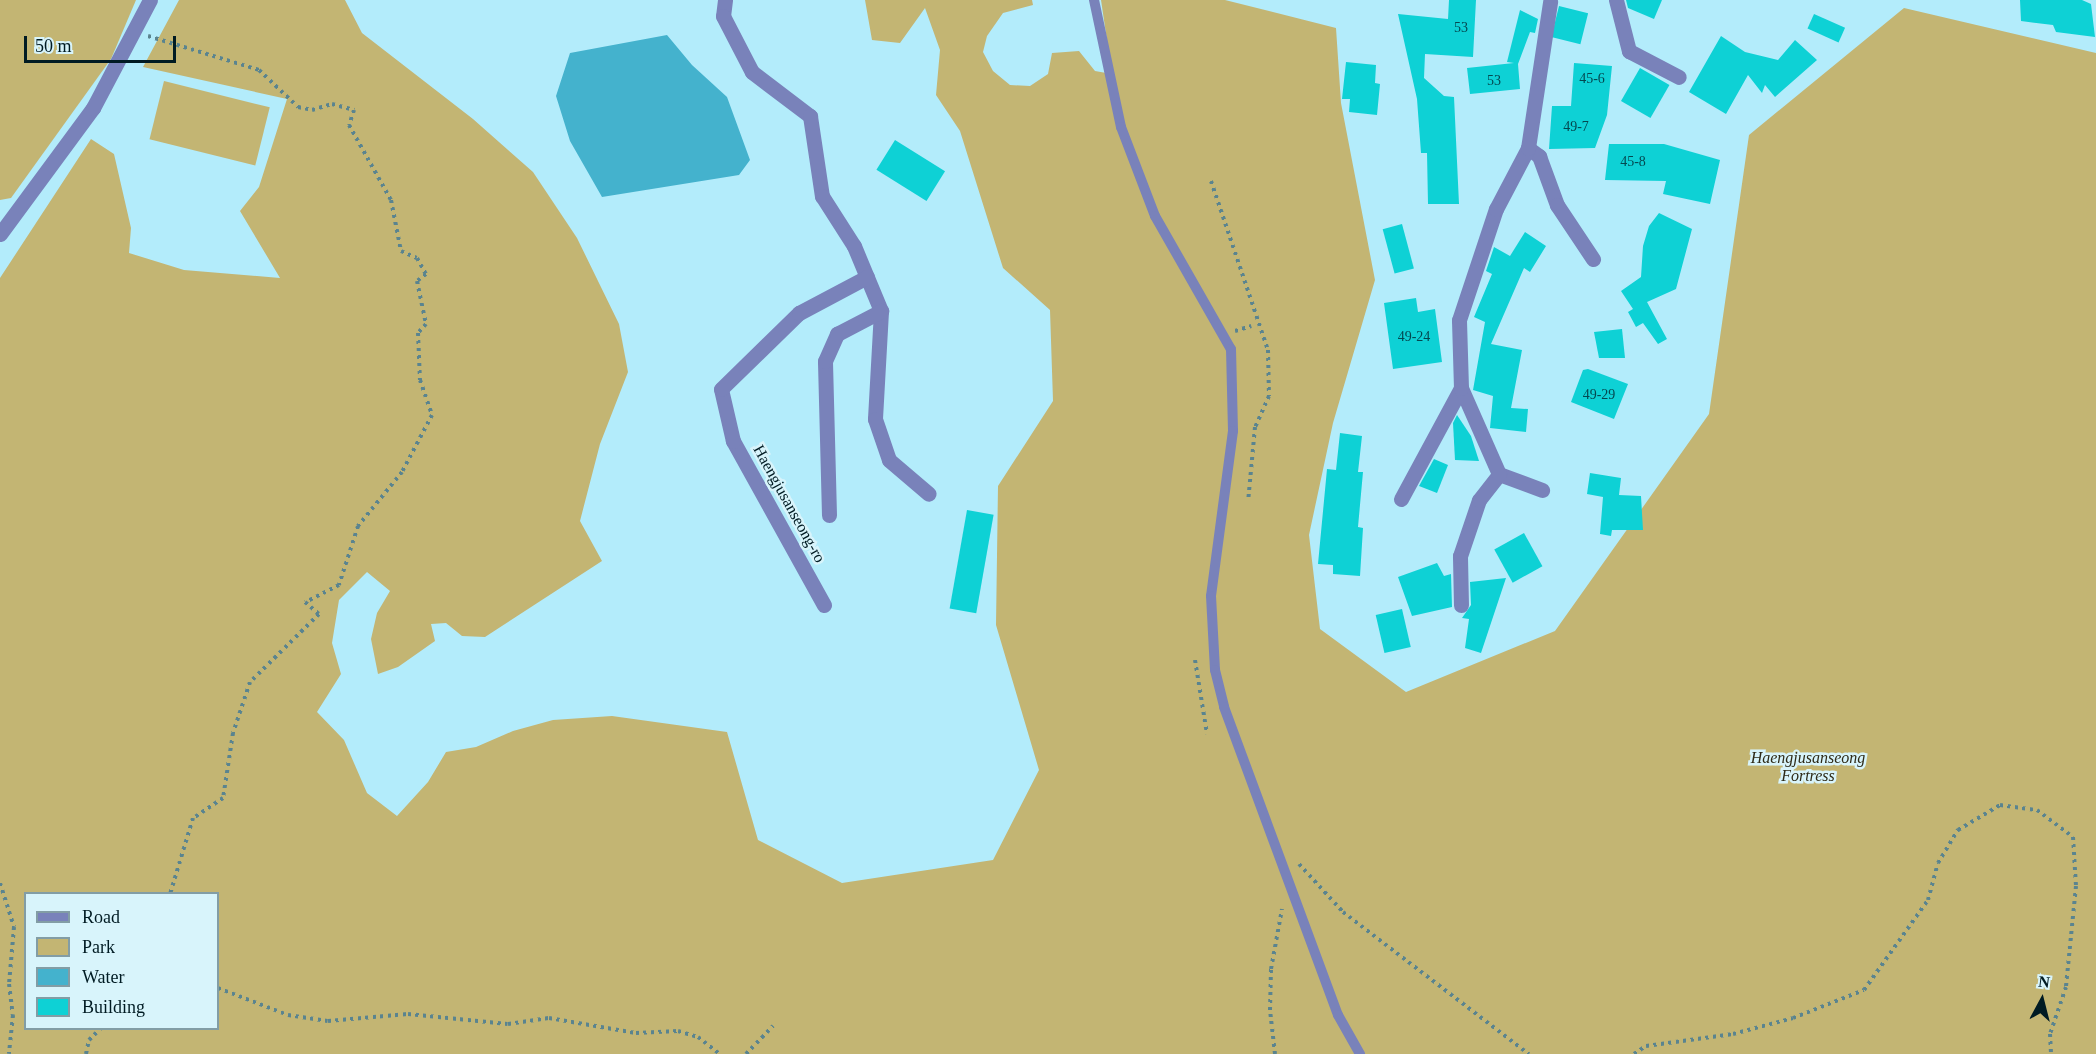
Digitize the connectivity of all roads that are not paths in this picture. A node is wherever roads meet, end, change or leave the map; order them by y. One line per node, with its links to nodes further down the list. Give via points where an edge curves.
1 (150, 0): 8 (street, via 93,108)
2 (725, 0): 11 (street, via 723,16 752,72 810,116 822,196)
3 (1094, 0): 21 (lane, via 1122,127 1155,216 1231,349 1233,431 1211,596 1215,670 1224,707 1338,1015)
4 (1616, 0): 6 (street, via 1629,51)
5 (1546, 1): 7 (street)
6 (1679, 77)
7 (1528, 148): 10 (street, via 1539,156 1557,205); 13 (street, via 1496,208 1459,320)
8 (6, 214): 9 (street)
9 (0, 234)
10 (1593, 258)
11 (867, 277): 12 (street); 20 (street, Haengjusanseong-ro, via 799,313 721,389 733,441)
12 (881, 311): 16 (street, via 875,419 889,460); 18 (street, via 837,334 825,361)
13 (1461, 388): 14 (street); 17 (street)
14 (1498, 474): 15 (street); 19 (street, via 1479,500 1460,555)
15 (1542, 489)
16 (929, 494)
17 (1401, 499)
18 (829, 515)
19 (1461, 604)
20 (824, 605)
21 (1360, 1054)

